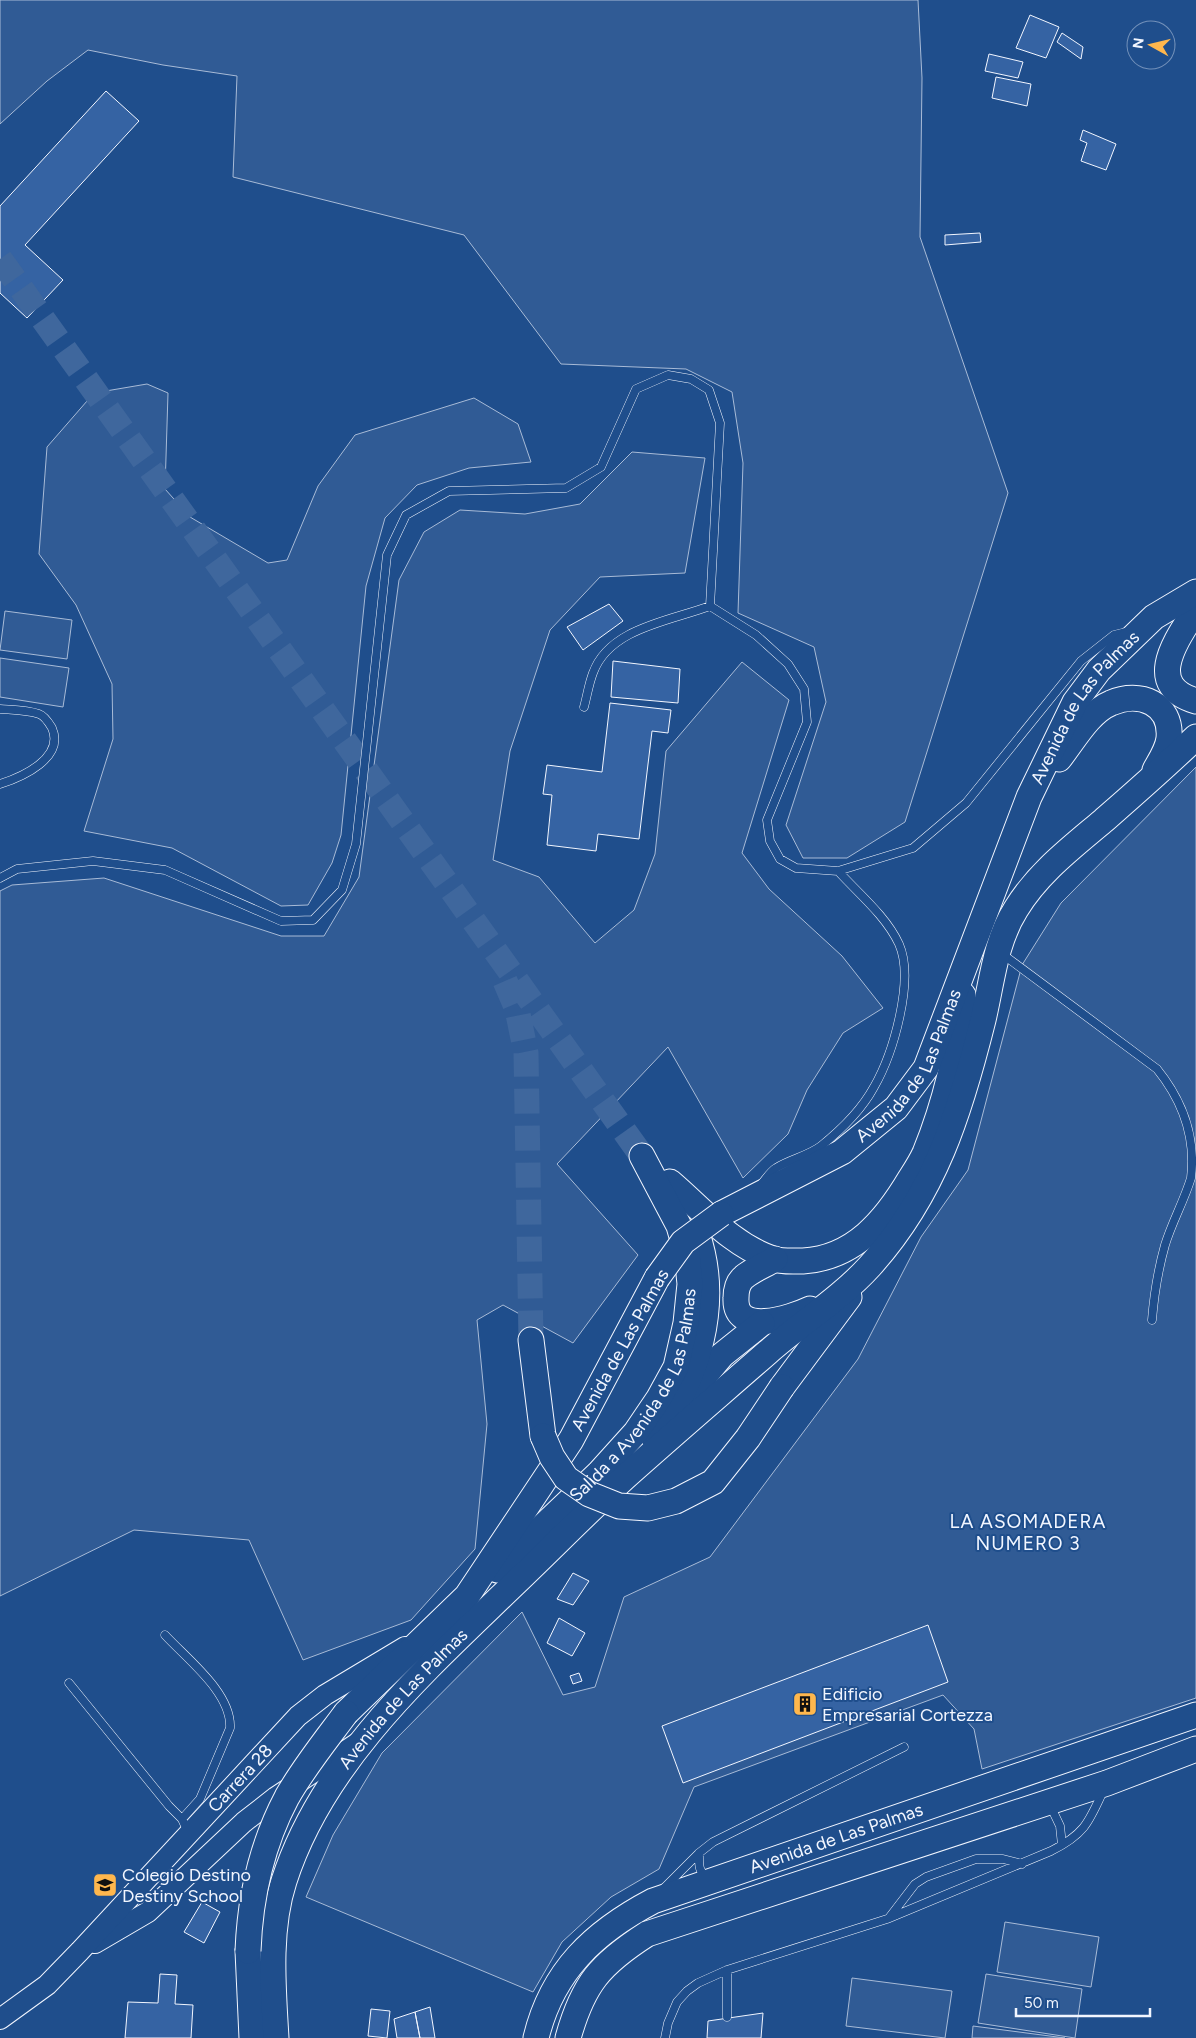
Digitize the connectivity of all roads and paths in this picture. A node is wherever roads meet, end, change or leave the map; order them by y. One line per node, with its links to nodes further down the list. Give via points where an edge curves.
1 (1196, 592): 4 (main road, Avenida de Las Palmas, via 1169,607)
2 (710, 606): 6 (lane, via 641,628 610,645 593,672); 12 (lane, via 762,641 788,664 804,689 807,722 767,820 770,841 780,858 796,868); 13 (lane, via 720,423 708,390 691,379 668,375 636,390 600,467 566,488 449,491 406,515 387,555 356,844 342,890 313,920 281,921 165,870 93,861 17,869)
3 (1196, 609): 5 (main road, via 1173,646 1167,672 1177,692)
4 (1141, 630): 11 (main road, Avenida de Las Palmas, via 1099,670 1075,702); 12 (lane, via 1114,635 1081,661 966,803 913,848)
5 (1196, 701)
6 (584, 707)
7 (0, 708): 10 (lane, via 41,714 54,732 54,744 47,758 38,765)
8 (1196, 737): 9 (main road, Avenida de Las Palmas)
9 (1149, 781): 11 (main road, via 1169,740 1168,722 1163,710 1154,702 1126,698 1094,714); 14 (main road, Avenida de Las Palmas, via 1040,875 1014,911)
10 (0, 784)
11 (1028, 797): 15 (main road, Avenida de Las Palmas)
12 (838, 872): 17 (lane, via 889,926 900,946 906,969 901,1010 875,1086 859,1109 820,1147 776,1168)
13 (0, 878)
14 (997, 950): 19 (main road, Avenida de Las Palmas, via 964,1090 938,1164 918,1201); 21 (lane, via 1157,1069 1175,1092 1189,1121 1194,1148 1191,1176 1166,1244 1156,1283)
15 (965, 965): 17 (main road, Avenida de Las Palmas, via 926,1068 896,1108 842,1152); 18 (main road, via 961,1023 944,1095 925,1154 902,1192 876,1225 851,1247 822,1260)
16 (670, 1182): 18 (main road, via 731,1237 748,1249); 24 (main road, via 691,1216 708,1277 706,1314 699,1346 690,1379); 26 (main road, Salida a Avenida de Las Palmas, via 642,1156 679,1226 687,1254 690,1284 686,1323 676,1366 660,1398 636,1432 600,1473)
17 (743, 1202): 26 (main road, Avenida de Las Palmas, bridge, via 683,1242 657,1278 571,1440)
18 (775, 1259): 22 (main road, via 743,1278 736,1290 736,1304 742,1316)
19 (870, 1267): 20 (main road, Avenida de Las Palmas); 23 (main road, bridge, via 748,1438 712,1482 676,1501 648,1508 619,1506 589,1494 566,1478 542,1436)
20 (839, 1295): 22 (main road, via 801,1314); 25 (main road, Avenida de Las Palmas, via 787,1335)
21 (1152, 1320)
22 (762, 1323): 24 (main road, via 722,1355)
23 (531, 1340)
24 (673, 1413): 25 (main road)
25 (623, 1480): 31 (main road, Avenida de Las Palmas, via 398,1697)
26 (467, 1596): 28 (main road, Avenida de Las Palmas)
27 (164, 1635): 36 (lane, via 224,1699 231,1715 230,1728)
28 (426, 1635): 36 (street, Carrera 28, via 325,1695 298,1716); 49 (main road, Avenida de Las Palmas, bridge, via 346,1713 304,1770 274,1826 256,1879 249,1927)
29 (70, 1683): 36 (lane)
30 (1196, 1715): 40 (main road, Avenida de Las Palmas)
31 (367, 1737): 43 (street, Carrera 28, via 329,1760 244,1822); 50 (main road, Avenida de Las Palmas, via 316,1807 283,1884 276,1917 273,1992)
32 (904, 1747): 38 (lane, via 713,1842)
33 (1196, 1749): 34 (main road, Avenida de Las Palmas)
34 (1107, 1783): 35 (main road, Avenida de Las Palmas); 37 (lane, via 1088,1824)
35 (1048, 1802): 37 (lane, via 1060,1826); 52 (main road, Avenida de Las Palmas, via 647,1934 604,1965 591,1982 575,2012)
36 (185, 1826): 41 (street, Carrera 28)
37 (1062, 1845): 39 (lane)
38 (699, 1853): 40 (lane, via 702,1874); 42 (lane)
39 (1022, 1864): 44 (lane); 44 (lane, via 1003,1859 976,1859 926,1877 915,1884)
40 (710, 1880): 42 (main road, Avenida de Las Palmas)
41 (132, 1896): 43 (street, via 133,1909); 45 (street, Carrera 28)
42 (653, 1901): 51 (main road, Avenida de Las Palmas, via 600,1934 575,1958 558,1985)
43 (148, 1912): 45 (street, Carrera 28)
44 (887, 1920): 46 (lane)
45 (80, 1951): 48 (street, Carrera 28, via 47,1985)
46 (727, 1970): 47 (lane); 53 (lane, via 687,1991 677,2002)
47 (727, 2017)
48 (0, 2019)
49 (252, 2038)
50 (276, 2038)
51 (536, 2038)
52 (568, 2038)
53 (665, 2038)

